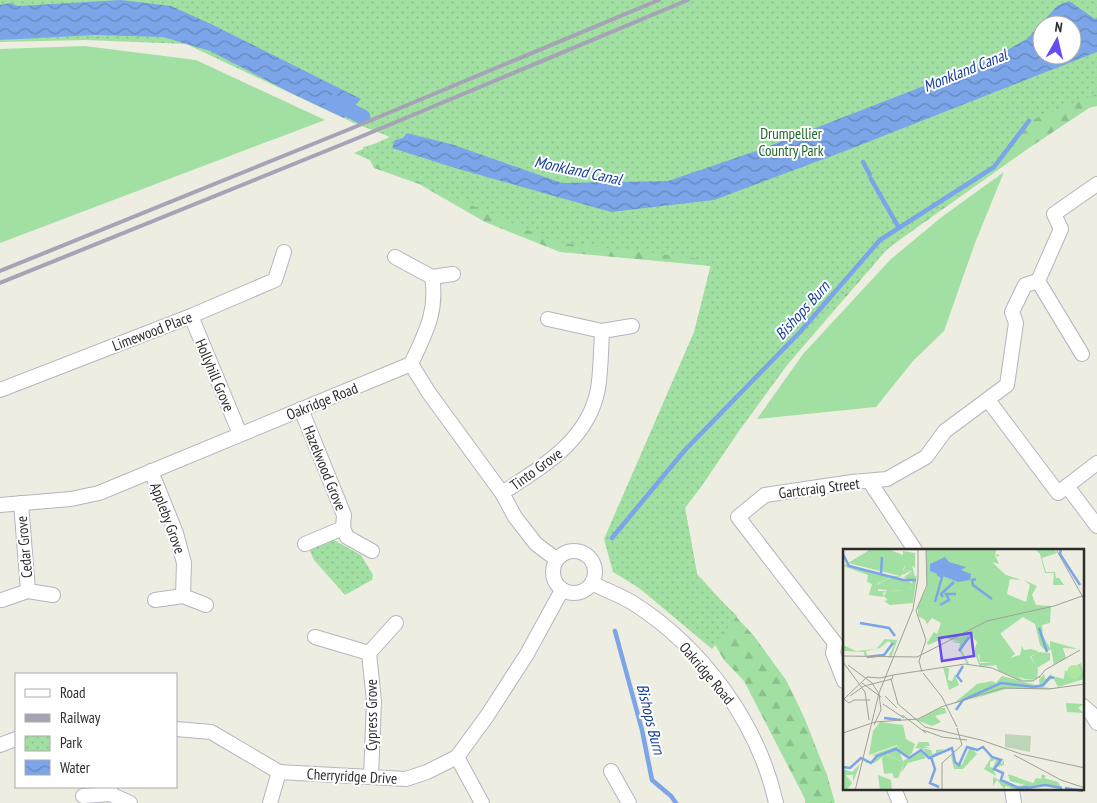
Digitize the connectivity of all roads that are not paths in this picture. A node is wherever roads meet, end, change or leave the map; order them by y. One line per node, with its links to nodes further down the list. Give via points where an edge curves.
1 (1097, 184): 6 (street, Gartcraig Street, via 1054,214 1062,229)
2 (284, 252): 7 (street, Limewood Place, via 275,280)
3 (395, 257): 5 (street)
4 (453, 274): 5 (street)
5 (432, 276): 12 (street, via 434,308)
6 (1038, 281): 11 (street); 14 (street, Gartcraig Street, via 1025,285 1012,312 1016,323 1007,385)
7 (190, 316): 13 (street, Limewood Place); 16 (street, Hollyhill Grove)
8 (548, 319): 10 (street)
9 (632, 326): 10 (street)
10 (602, 331): 21 (street, Tinto Grove, via 598,391 584,426 558,455)
11 (1082, 354)
12 (411, 364): 15 (street, Oakridge Road); 21 (street)
13 (0, 390)
14 (988, 400): 19 (street, Gartcraig Street, via 945,431 926,457 887,479); 20 (street, via 1058,493)
15 (301, 409): 16 (street, Oakridge Road); 25 (street, Hazelwood Grove, via 340,502)
16 (240, 434): 18 (street, Oakridge Road)
17 (1097, 463): 20 (street)
18 (151, 471): 22 (street, Oakridge Road, via 85,496); 34 (street, Appleby Grove, via 176,533 184,563)
19 (870, 482): 27 (street); 40 (street, Gartcraig Street, via 765,495 738,517)
20 (1067, 486): 24 (street)
21 (502, 493): 29 (street, via 536,544)
22 (21, 503): 23 (street, Oakridge Road); 32 (street, Cedar Grove)
23 (0, 505)
24 (1097, 526)
25 (343, 528): 26 (street, Hazelwood Grove); 28 (street, Hazelwood Grove, via 347,537)
26 (305, 544)
27 (914, 549)
28 (372, 551)
29 (556, 560): 30 (street, via 566,552 578,551 589,556 595,572); 31 (street, via 553,564 554,581)
30 (592, 583): 31 (street, via 578,592); 60 (street, Oakridge Road, via 632,603 660,624 711,673 750,732)
31 (562, 590): 48 (street, Cherryridge Drive, via 527,654)
32 (28, 591): 33 (street, Cedar Grove); 35 (street, Cedar Grove)
33 (53, 595)
34 (183, 596): 36 (street); 37 (street)
35 (2, 600)
36 (155, 600)
37 (206, 605)
38 (396, 623): 41 (street)
39 (316, 637): 41 (street)
40 (840, 639): 42 (street, Gartcraig Street, via 832,653)
41 (369, 653): 51 (street, Cypress Grove, via 374,701)
42 (843, 679)
43 (1084, 707): 44 (street)
44 (1097, 722)
45 (178, 729): 50 (street, Cherryridge Drive, via 211,732)
46 (15, 739): 47 (street)
47 (0, 746)
48 (457, 757): 51 (street, Cherryridge Drive, via 406,779); 58 (street)
49 (611, 770): 59 (street)
50 (279, 772): 51 (street, Cherryridge Drive); 57 (street)
51 (371, 777)
52 (110, 790): 55 (street); 56 (street)
53 (894, 790): 61 (street)
54 (1012, 790): 62 (street)
55 (83, 796)
56 (130, 803)
57 (270, 803)
58 (482, 803)
59 (629, 803)
60 (776, 803)
61 (900, 803)
62 (1014, 803)

